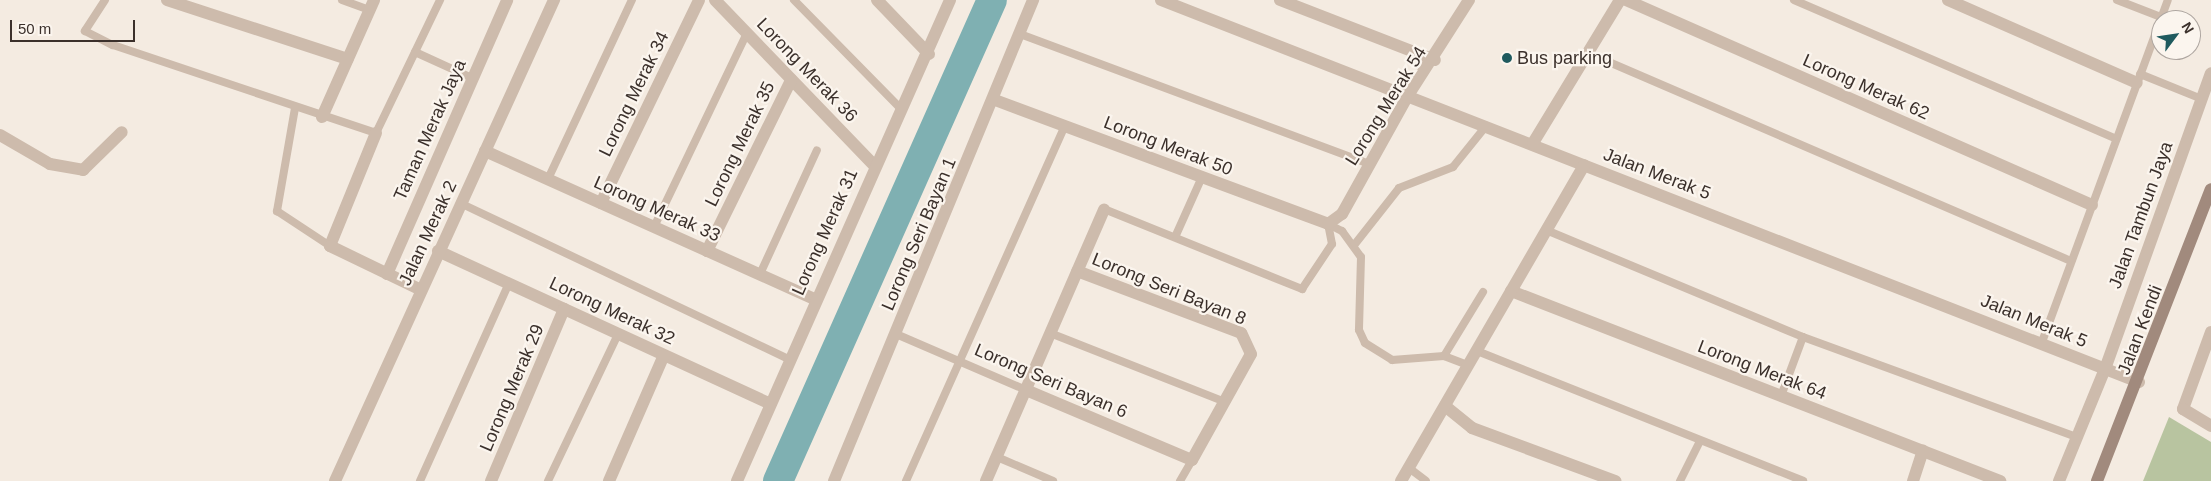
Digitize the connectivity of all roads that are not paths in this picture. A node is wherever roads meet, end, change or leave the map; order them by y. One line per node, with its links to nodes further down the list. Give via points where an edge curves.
1 (105, 0): 39 (lane, via 85,31)
2 (167, 0): 30 (street)
3 (342, 0): 22 (lane)
4 (440, 0): 27 (lane)
5 (507, 0): 33 (street, Taman Merak Jaya)
6 (554, 0): 50 (street, Jalan Merak 2)
7 (632, 0): 55 (lane)
8 (699, 0): 58 (street, Lorong Merak 34)
9 (715, 0): 24 (street, Lorong Merak 36)
10 (794, 0): 40 (lane)
11 (877, 0): 28 (street)
12 (950, 0): 28 (street, Lorong Merak 31)
13 (1034, 0): 25 (street, Lorong Seri Bayan 1)
14 (1161, 0): 36 (street, Jalan Merak 5)
15 (1280, 0): 31 (street)
16 (1469, 0): 31 (street, Lorong Merak 54)
17 (1620, 0): 29 (street)
18 (1626, 0): 59 (street, Lorong Merak 62)
19 (1794, 0): 47 (lane)
20 (1948, 0): 34 (street)
21 (2117, 0): 23 (lane)
22 (372, 5): 30 (street)
23 (2151, 13)
24 (747, 33): 35 (street, Lorong Merak 36); 62 (lane)
25 (1020, 34): 38 (street, Lorong Seri Bayan 1); 51 (lane)
26 (2151, 45): 34 (lane)
27 (415, 52): 33 (lane); 45 (lane)
28 (929, 54): 40 (street, Lorong Merak 31)
29 (1588, 54): 48 (street); 69 (lane)
30 (348, 59): 41 (street)
31 (1435, 60): 36 (street, Lorong Merak 54)
32 (2211, 73): 37 (street, Jalan Tambun Jaya)
33 (472, 78): 71 (street, Taman Merak Jaya)
34 (2139, 78): 37 (lane); 47 (lane)
35 (791, 80): 53 (street, Lorong Merak 36); 68 (street, Lorong Merak 35)
36 (1407, 97): 43 (street, Jalan Merak 5); 51 (street, Lorong Merak 54)
37 (2202, 99): 91 (street, Jalan Tambun Jaya)
38 (995, 100): 42 (street, Lorong Merak 50); 82 (street, Lorong Seri Bayan 1)
39 (296, 108): 41 (lane); 66 (lane, via 276,211)
40 (901, 110): 53 (street, Lorong Merak 31)
41 (322, 117): 45 (lane)
42 (1065, 126): 54 (street, Lorong Merak 50); 89 (lane)
43 (1486, 126): 48 (street, Jalan Merak 5); 65 (lane, via 1453,167 1399,188)
44 (122, 132): 46 (street, via 83,170 50,164)
45 (376, 133): 66 (street)
46 (0, 135)
47 (2116, 139): 59 (lane)
48 (1533, 143): 52 (street, Jalan Merak 5)
49 (817, 150): 72 (lane)
50 (486, 151): 55 (street, Lorong Merak 33); 57 (street, Jalan Merak 2)
51 (1369, 164): 61 (street, Lorong Merak 54, via 1342,214)
52 (1584, 164): 63 (street); 84 (street, Jalan Merak 5)
53 (874, 165): 77 (street, Lorong Merak 31)
54 (1202, 177): 61 (street, Lorong Merak 50); 64 (lane)
55 (548, 179): 58 (street, Lorong Merak 33)
56 (2211, 189): 92 (street, Jalan Kendi)
57 (460, 203): 67 (street, Jalan Merak 2); 88 (lane)
58 (601, 203): 62 (street, Lorong Merak 33)
59 (2092, 205): 69 (lane)
60 (1104, 209): 64 (lane); 70 (street)
61 (1328, 224): 64 (lane, via 1332,244 1302,289); 65 (lane)
62 (654, 227): 68 (street, Lorong Merak 33)
63 (1546, 230): 75 (street); 83 (lane)
64 (1176, 235)
65 (1355, 244): 87 (lane, via 1361,258 1359,330 1365,344 1392,360)
66 (330, 246): 71 (street)
67 (438, 251): 73 (street, Lorong Merak 32); 74 (street, Jalan Merak 2)
68 (707, 251): 72 (street, Lorong Merak 33)
69 (2071, 260): 84 (lane)
70 (1077, 271): 80 (street); 95 (street, Lorong Seri Bayan 8, via 1241,333 1251,354)
71 (387, 274): 74 (street)
72 (760, 274): 77 (street, Lorong Merak 33)
73 (508, 283): 78 (street, Lorong Merak 32); 107 (lane)
74 (421, 290): 106 (street, Jalan Merak 2)
75 (1511, 291): 85 (street); 94 (street, Lorong Merak 64)
76 (1483, 292): 87 (lane)
77 (814, 299): 88 (street, Lorong Merak 31)
78 (564, 309): 81 (street, Lorong Merak 32); 108 (street, Lorong Merak 29)
79 (2211, 332): 98 (street, via 2183,409)
80 (1050, 333): 93 (street); 95 (lane)
81 (618, 334): 86 (street, Lorong Merak 32); 109 (lane)
82 (896, 334): 89 (lane, Lorong Seri Bayan 6); 112 (street, Lorong Seri Bayan 1)
83 (1803, 337): 94 (lane); 99 (lane)
84 (2042, 342): 91 (street, Jalan Merak 5)
85 (1477, 350): 90 (street); 100 (lane)
86 (664, 355): 96 (street, Lorong Merak 32); 110 (street)
87 (1444, 356): 90 (lane)
88 (790, 360): 96 (street, Lorong Merak 31)
89 (959, 361): 93 (lane, Lorong Seri Bayan 6); 113 (lane)
90 (1468, 365): 97 (street)
91 (2105, 369): 92 (street, Jalan Merak 5); 99 (street, Jalan Kendi)
92 (2139, 382): 125 (street, Jalan Kendi)
93 (1026, 390): 102 (street); 103 (street, Lorong Seri Bayan 6)
94 (1781, 396): 101 (street, Lorong Merak 64)
95 (1225, 402): 103 (street)
96 (771, 404): 111 (street, Lorong Merak 31)
97 (1445, 406): 104 (street); 119 (street, via 1472,428)
98 (2211, 426)
99 (2077, 437): 124 (street, Jalan Kendi)
100 (1700, 441): 120 (lane); 121 (lane)
101 (1924, 451): 105 (street, Lorong Merak 64); 122 (street)
102 (997, 457): 114 (street); 115 (lane)
103 (1192, 460): 116 (lane)
104 (1409, 468): 117 (street); 118 (lane)
105 (1984, 478): 123 (street, Lorong Merak 64)
106 (335, 481)
107 (420, 481)
108 (491, 481)
109 (548, 481)
110 (609, 481)
111 (737, 481)
112 (834, 481)
113 (906, 481)
114 (986, 481)
115 (1053, 481)
116 (1180, 481)
117 (1401, 481)
118 (1426, 481)
119 (1615, 481)
120 (1680, 481)
121 (1803, 481)
122 (1913, 481)
123 (2000, 481)
124 (2059, 481)
125 (2097, 481)

